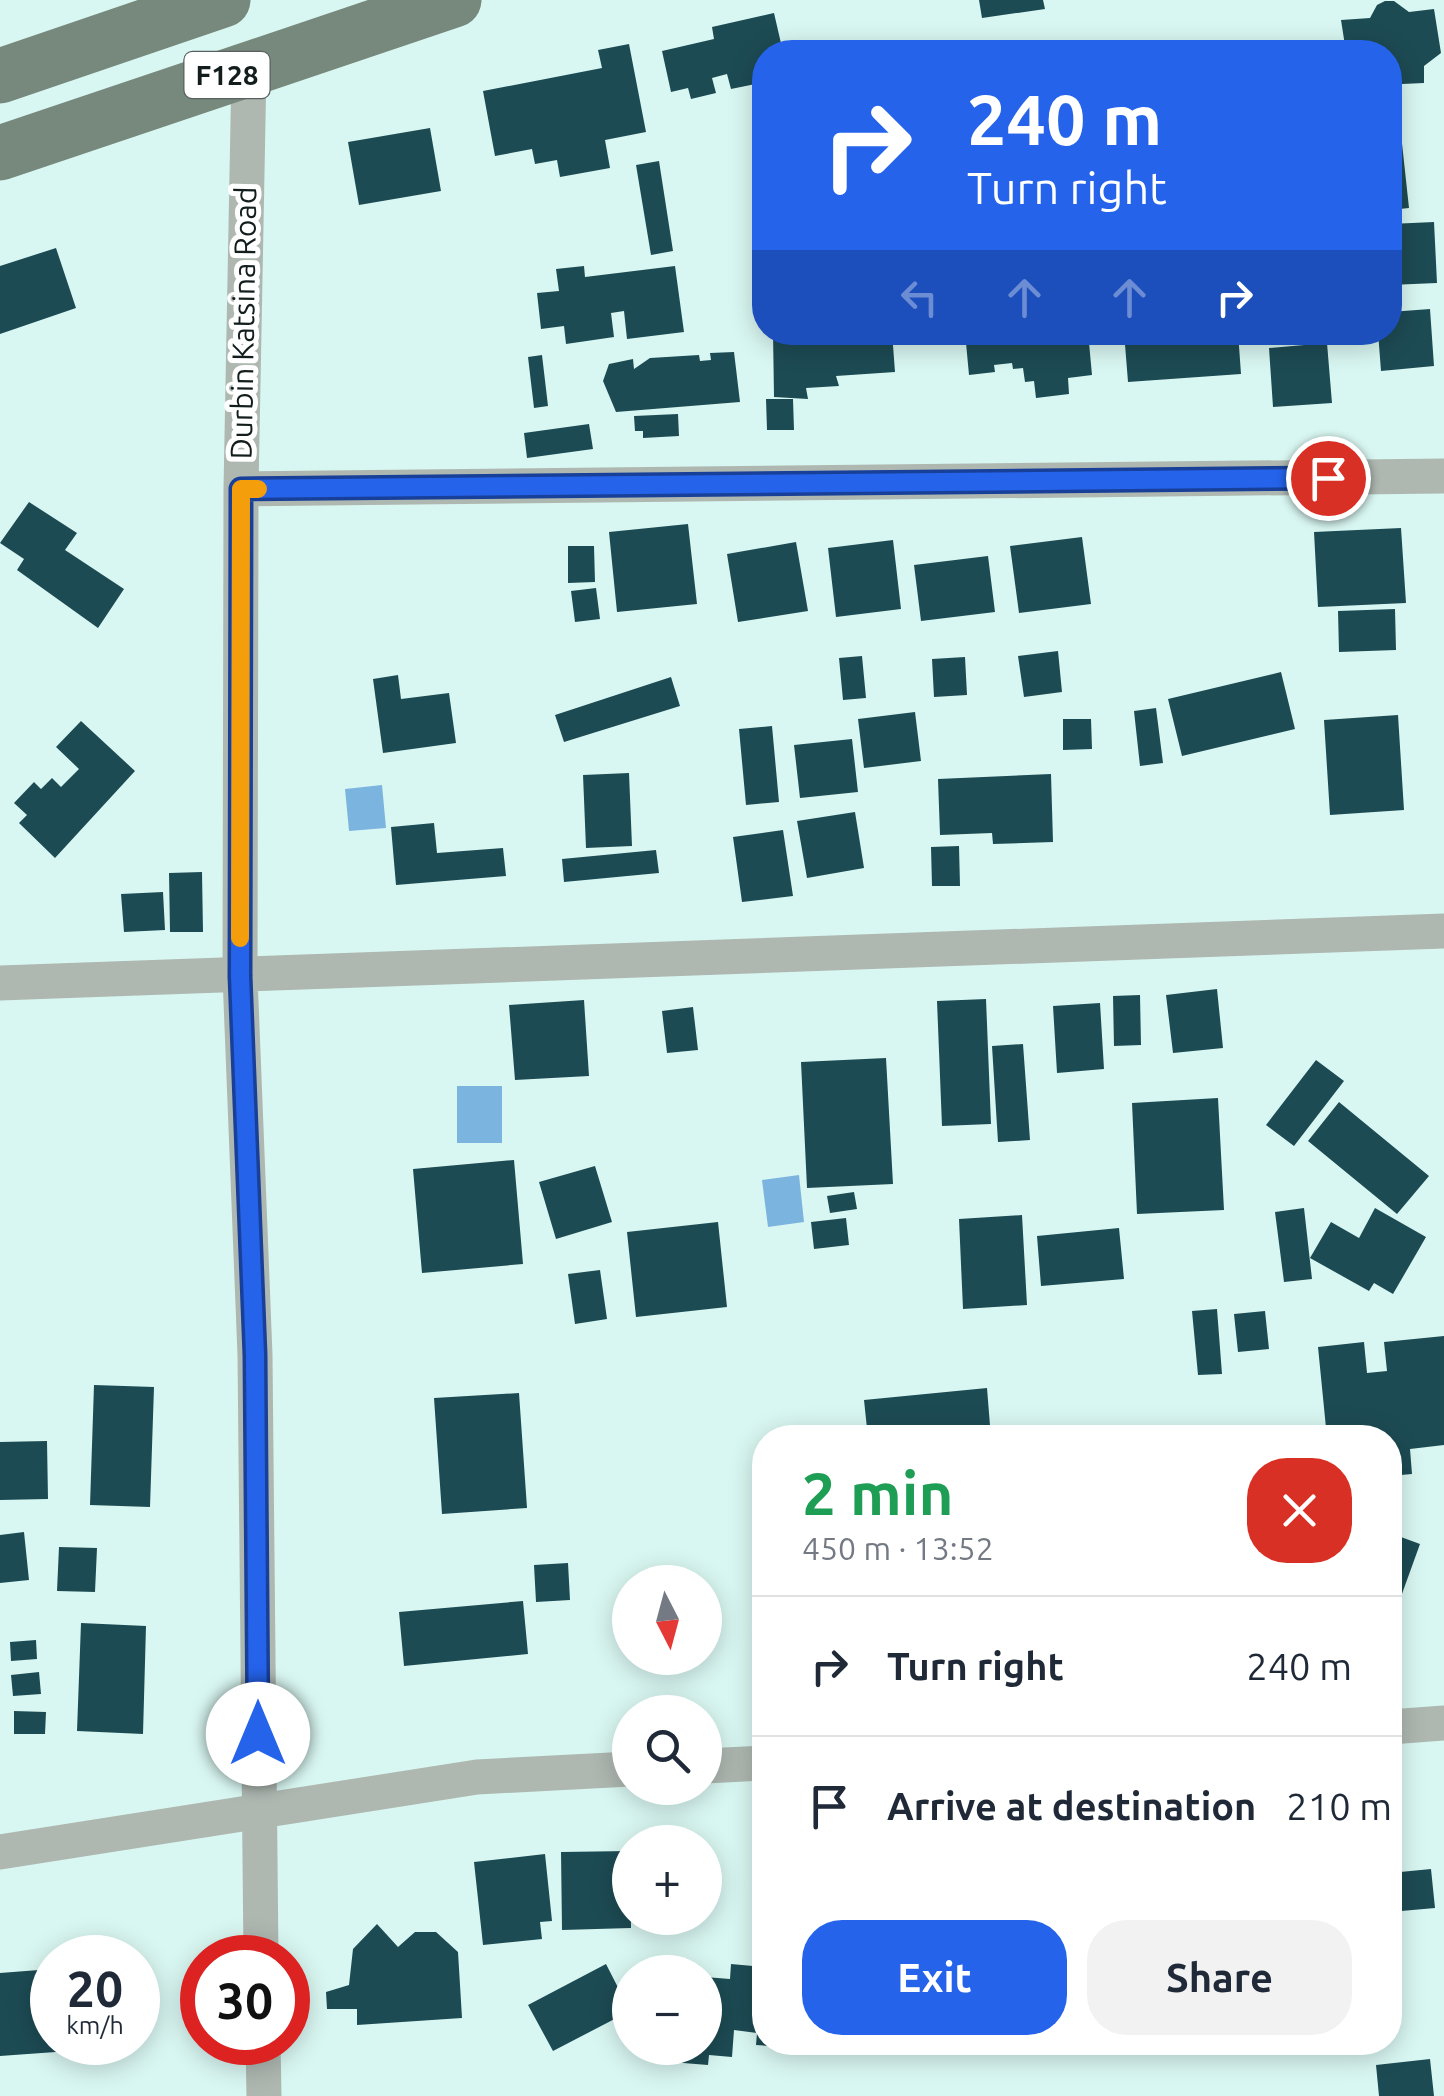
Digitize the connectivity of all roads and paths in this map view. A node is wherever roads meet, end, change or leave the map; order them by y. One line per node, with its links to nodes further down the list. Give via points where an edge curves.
1 (223, 0): 4 (main road, F128)
2 (454, 0): 3 (main road, F128)
3 (250, 68): 5 (main road, F128); 7 (street, Durbin Katsina Road)
4 (0, 76)
5 (0, 153)
6 (1444, 476): 7 (street)
7 (241, 489): 9 (street, Durbin Katsina Road)
8 (1444, 931): 9 (street)
9 (240, 976): 10 (street); 16 (street, Durbin Katsina Road, via 255,1355)
10 (0, 982)
11 (1444, 1723): 12 (street)
12 (1402, 1726)
13 (752, 1764): 14 (street)
14 (722, 1765)
15 (612, 1770): 16 (street, via 477,1776)
16 (258, 1810): 17 (street); 18 (street, Durbin Katsina Road)
17 (0, 1852)
18 (261, 1935)
19 (263, 2065): 20 (street)
20 (264, 2096)

